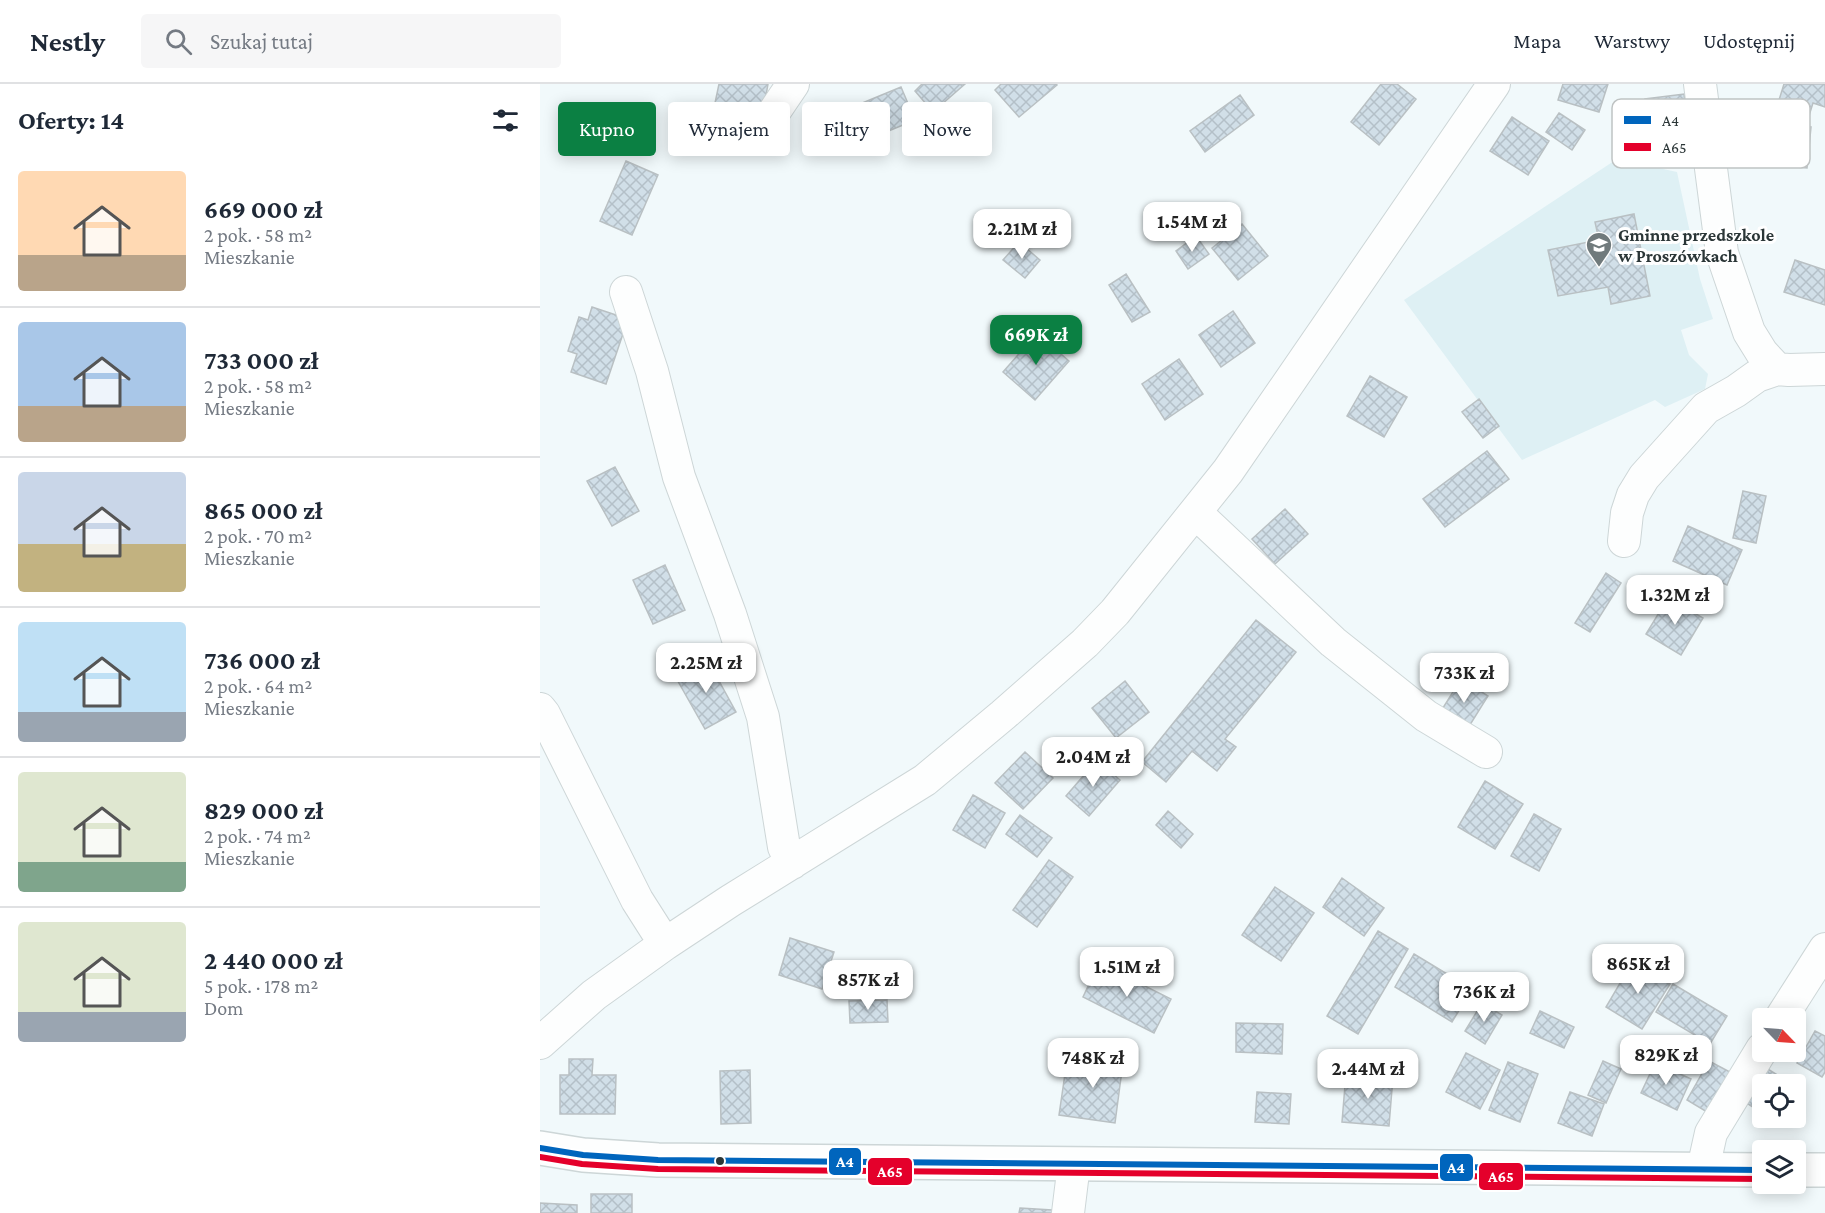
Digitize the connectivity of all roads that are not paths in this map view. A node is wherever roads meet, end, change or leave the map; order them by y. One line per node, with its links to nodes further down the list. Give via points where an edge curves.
1 (793, 84): 5 (street)
2 (1494, 84): 10 (street)
3 (1700, 84): 4 (street)
4 (1702, 99)
5 (781, 102)
6 (1711, 168): 8 (street, via 1722,253 1749,332)
7 (626, 292): 14 (street, via 679,477 763,717 784,847)
8 (1777, 369): 9 (street); 11 (street, via 1757,376 1706,408 1644,477 1627,513)
9 (1825, 369)
10 (1196, 513): 13 (street, via 1333,642 1426,716); 14 (street, via 1115,612 1003,715 925,780)
11 (1624, 541)
12 (540, 709): 15 (street, via 637,900)
13 (1486, 752)
14 (792, 863): 15 (street)
15 (665, 944): 18 (street)
16 (1825, 950): 17 (street)
17 (1788, 1008)
18 (543, 1034)
19 (1755, 1062): 22 (street, via 1712,1133)
20 (540, 1148): 21 (main road, via 658,1160)
21 (1074, 1164): 22 (main road); 26 (street)
22 (1703, 1169): 23 (main road)
23 (1752, 1170)
24 (1806, 1170): 25 (main road)
25 (1825, 1170)
26 (1068, 1213)

